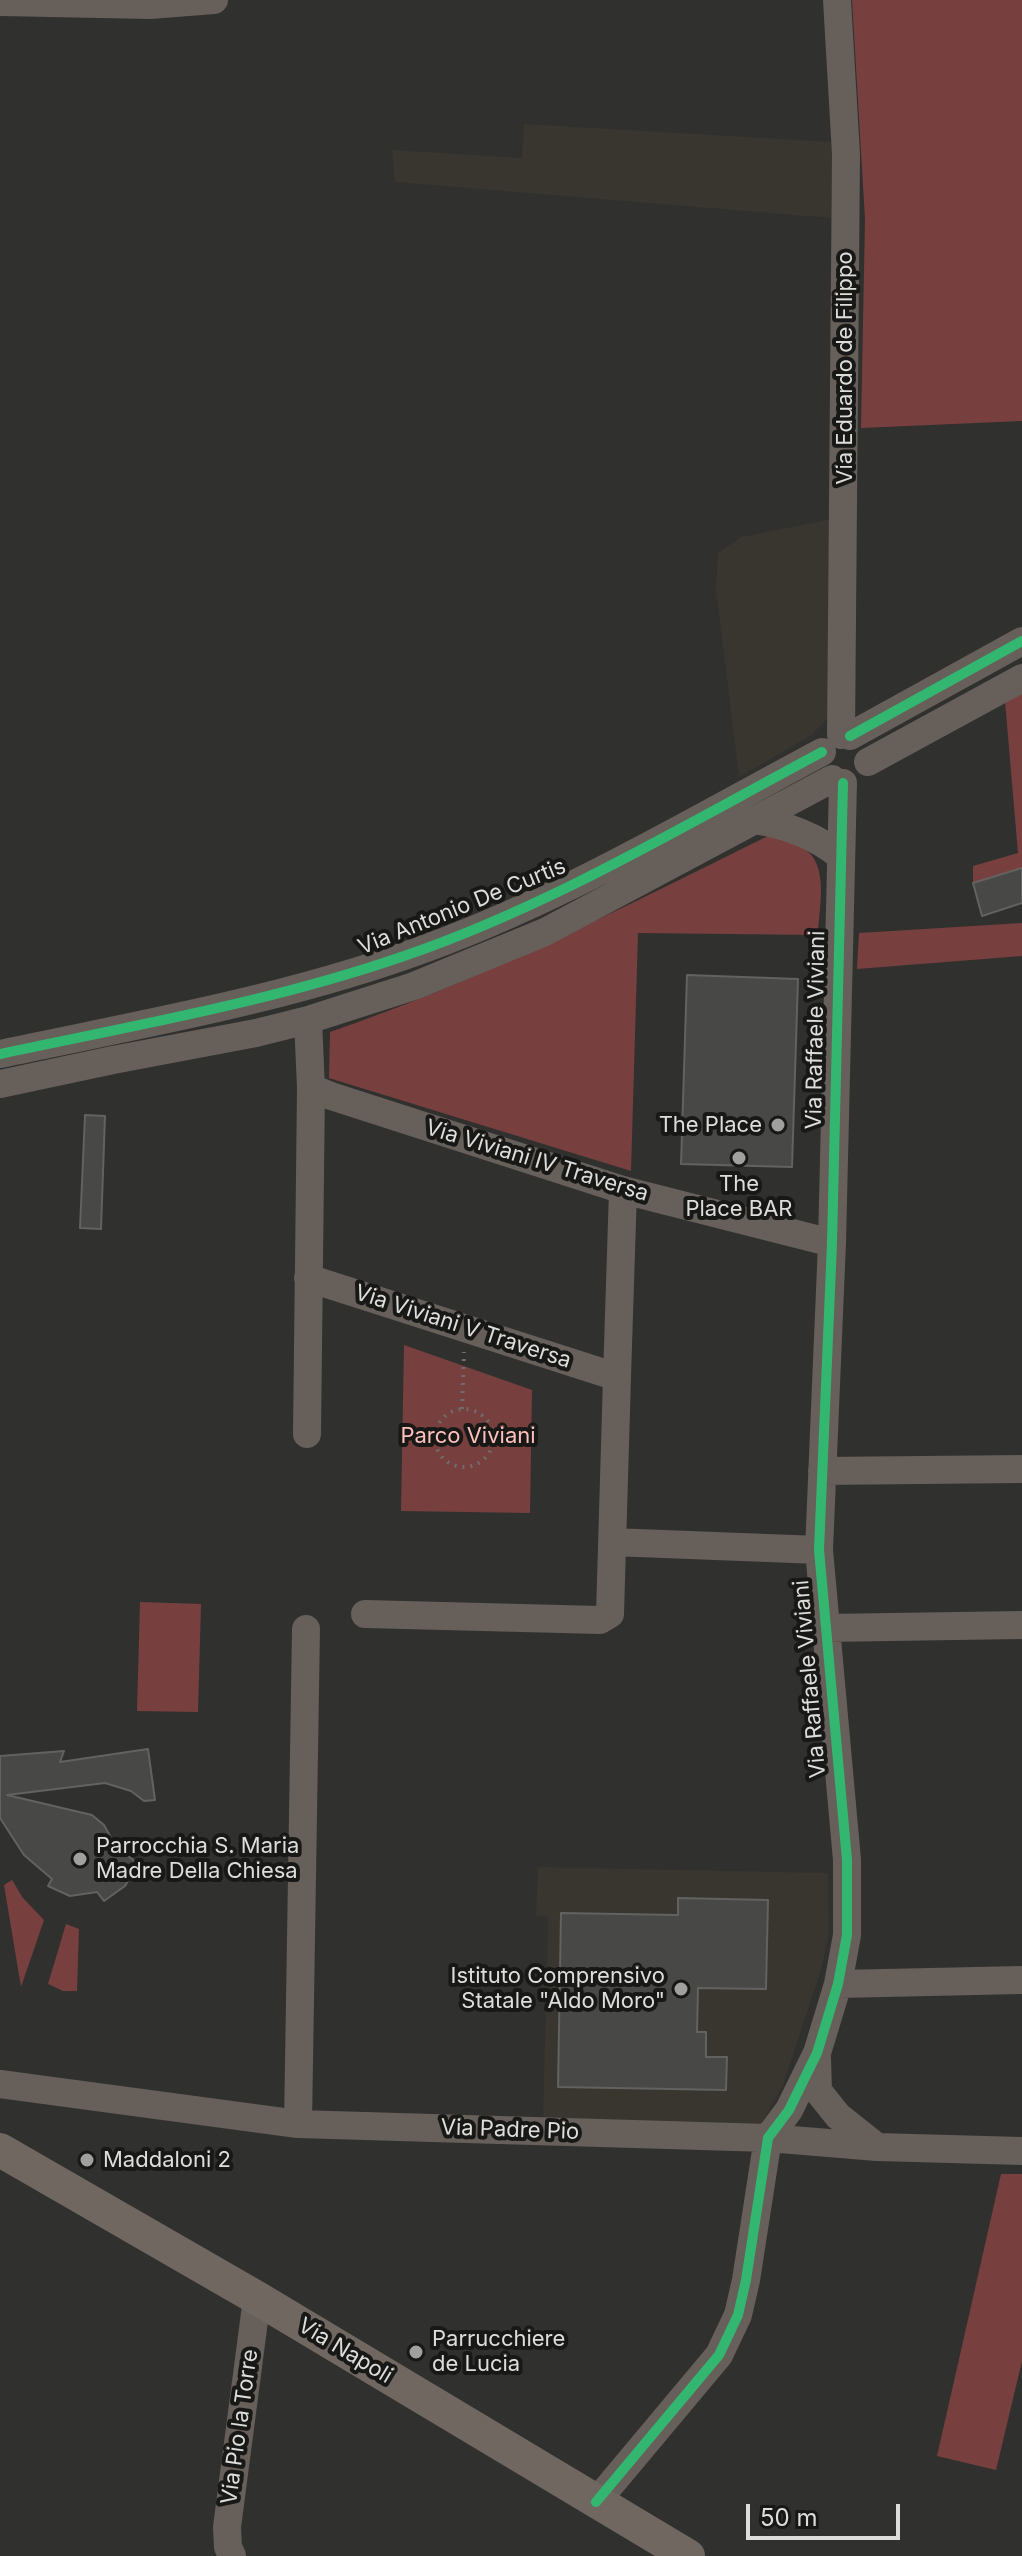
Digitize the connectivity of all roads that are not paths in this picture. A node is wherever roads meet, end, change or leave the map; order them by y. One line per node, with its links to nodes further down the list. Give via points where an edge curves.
1 (214, 0): 3 (street, via 150,5)
2 (837, 0): 6 (street, Via Eduardo de Filippo, via 846,154)
3 (0, 2)
4 (1022, 641): 6 (street, Via Antonio De Curtis)
5 (1022, 678): 7 (street)
6 (838, 741): 7 (street, via 862,743); 8 (street, via 822,767); 12 (street, Via Antonio De Curtis, via 577,882 410,954 310,987)
7 (868, 762): 8 (street, via 859,778)
8 (837, 781): 9 (street); 10 (street, Via Raffaele Viviani)
9 (754, 820): 10 (street, via 823,842); 11 (street, via 545,932 414,986)
10 (840, 856): 18 (street, Via Raffaele Viviani)
11 (308, 1020): 14 (street); 16 (street)
12 (108, 1032): 13 (street, Via Antonio De Curtis); 14 (street)
13 (0, 1054)
14 (113, 1060): 15 (street)
15 (0, 1084)
16 (311, 1088): 17 (street, Via Viviani IV Traversa); 19 (street)
17 (623, 1190): 18 (street, Via Viviani IV Traversa); 20 (street)
18 (832, 1243): 23 (street, Via Raffaele Viviani)
19 (308, 1278): 20 (street, Via Viviani V Traversa); 21 (street)
20 (617, 1377): 24 (street)
21 (307, 1434)
22 (1022, 1469): 23 (street)
23 (822, 1471): 25 (street, Via Raffaele Viviani)
24 (612, 1542): 25 (street); 26 (street, via 610,1614 600,1620)
25 (819, 1550): 28 (street, Via Raffaele Viviani)
26 (365, 1614)
27 (1022, 1625): 28 (street)
28 (825, 1628): 31 (street, Via Raffaele Viviani, via 847,1860 847,1935)
29 (306, 1629): 34 (street)
30 (1022, 1980): 31 (street)
31 (838, 1984): 32 (street, Via Raffaele Viviani)
32 (817, 2053): 35 (street, Via Raffaele Viviani, via 789,2110); 36 (street, Via Raffaele Viviani, via 818,2091 838,2116)
33 (0, 2084): 34 (street, Via Padre Pio)
34 (298, 2124): 35 (street, Via Padre Pio)
35 (768, 2138): 36 (street, Via Padre Pio); 40 (street, Via Raffaele Viviani, via 738,2315 719,2355)
36 (877, 2147): 38 (street, Via Padre Pio)
37 (0, 2150): 39 (main road, Via Napoli)
38 (1022, 2151)
39 (257, 2298): 40 (main road, Via Napoli); 41 (street, Via Pio la Torre, via 227,2527)
40 (596, 2502): 42 (main road, Via Napoli)
41 (232, 2556)
42 (688, 2556)

